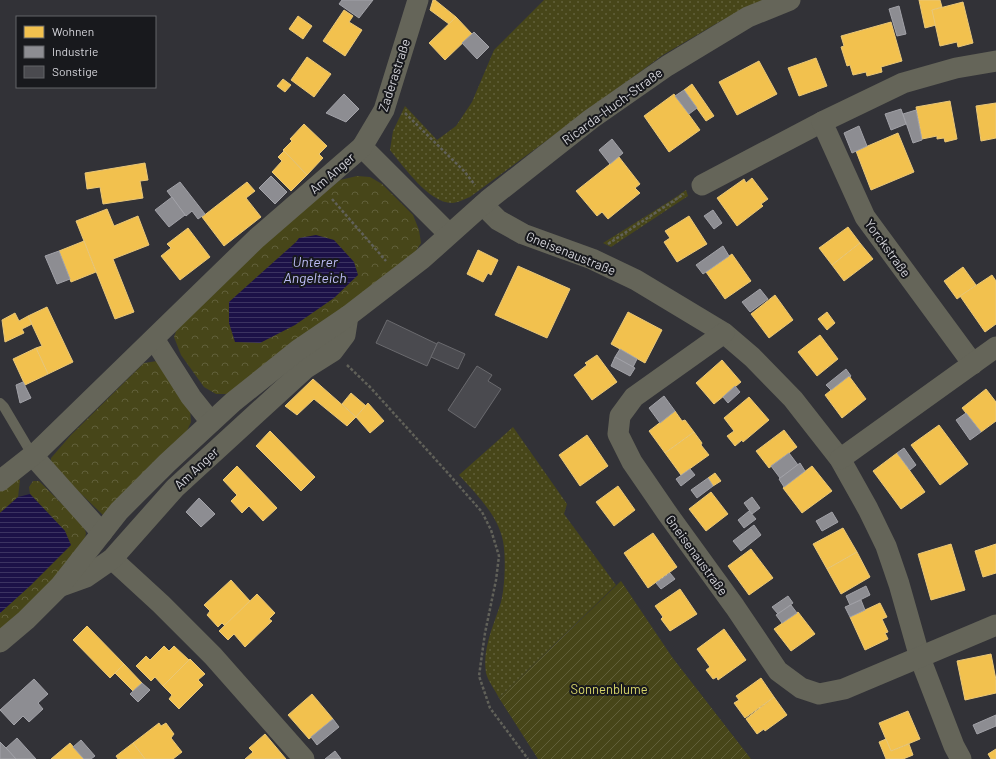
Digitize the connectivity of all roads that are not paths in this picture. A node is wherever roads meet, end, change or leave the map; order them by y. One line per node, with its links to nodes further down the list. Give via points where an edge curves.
1 (418, 0): 5 (street, Zaderastraße, via 384,110)
2 (790, 0): 7 (street, Ricarda-Huch-Straße, via 748,17 667,66 591,119)
3 (996, 61): 4 (street, via 956,68 903,83)
4 (822, 122): 6 (street); 13 (street, Yorckstraße, via 865,217)
5 (362, 147): 8 (street, Am Anger); 11 (street, Am Anger, via 257,238)
6 (702, 185)
7 (486, 203): 8 (street, Ricarda-Huch-Straße); 10 (street, Gneisenaustraße, via 498,220 523,234 592,259 636,280)
8 (449, 234): 9 (street, Am Anger, via 422,259)
9 (348, 316): 15 (street, Am Anger, via 298,350); 20 (street, Am Anger, via 345,336 332,351 306,368 175,488)
10 (724, 333): 17 (street, Gneisenaustraße, via 794,399); 24 (street, Gneisenaustraße, via 634,397 620,416 618,434 632,462 778,671 801,688 819,694 844,689)
11 (154, 339): 15 (street, via 192,398); 16 (street, Am Anger)
12 (996, 347): 13 (street)
13 (973, 364): 17 (street)
14 (0, 403): 16 (lane)
15 (211, 422): 19 (street, Am Anger, via 119,511)
16 (33, 456): 18 (street, Am Anger); 19 (street)
17 (840, 459): 24 (street, Gneisenaustraße, via 886,546)
18 (0, 482)
19 (102, 533): 21 (street, Am Anger)
20 (112, 559): 21 (street, Am Anger, via 86,576); 25 (street, via 213,656)
21 (60, 586): 23 (street, Am Anger)
22 (996, 625): 24 (street)
23 (0, 642)
24 (920, 658): 26 (street, Gneisenaustraße)
25 (304, 759)
26 (961, 759)

